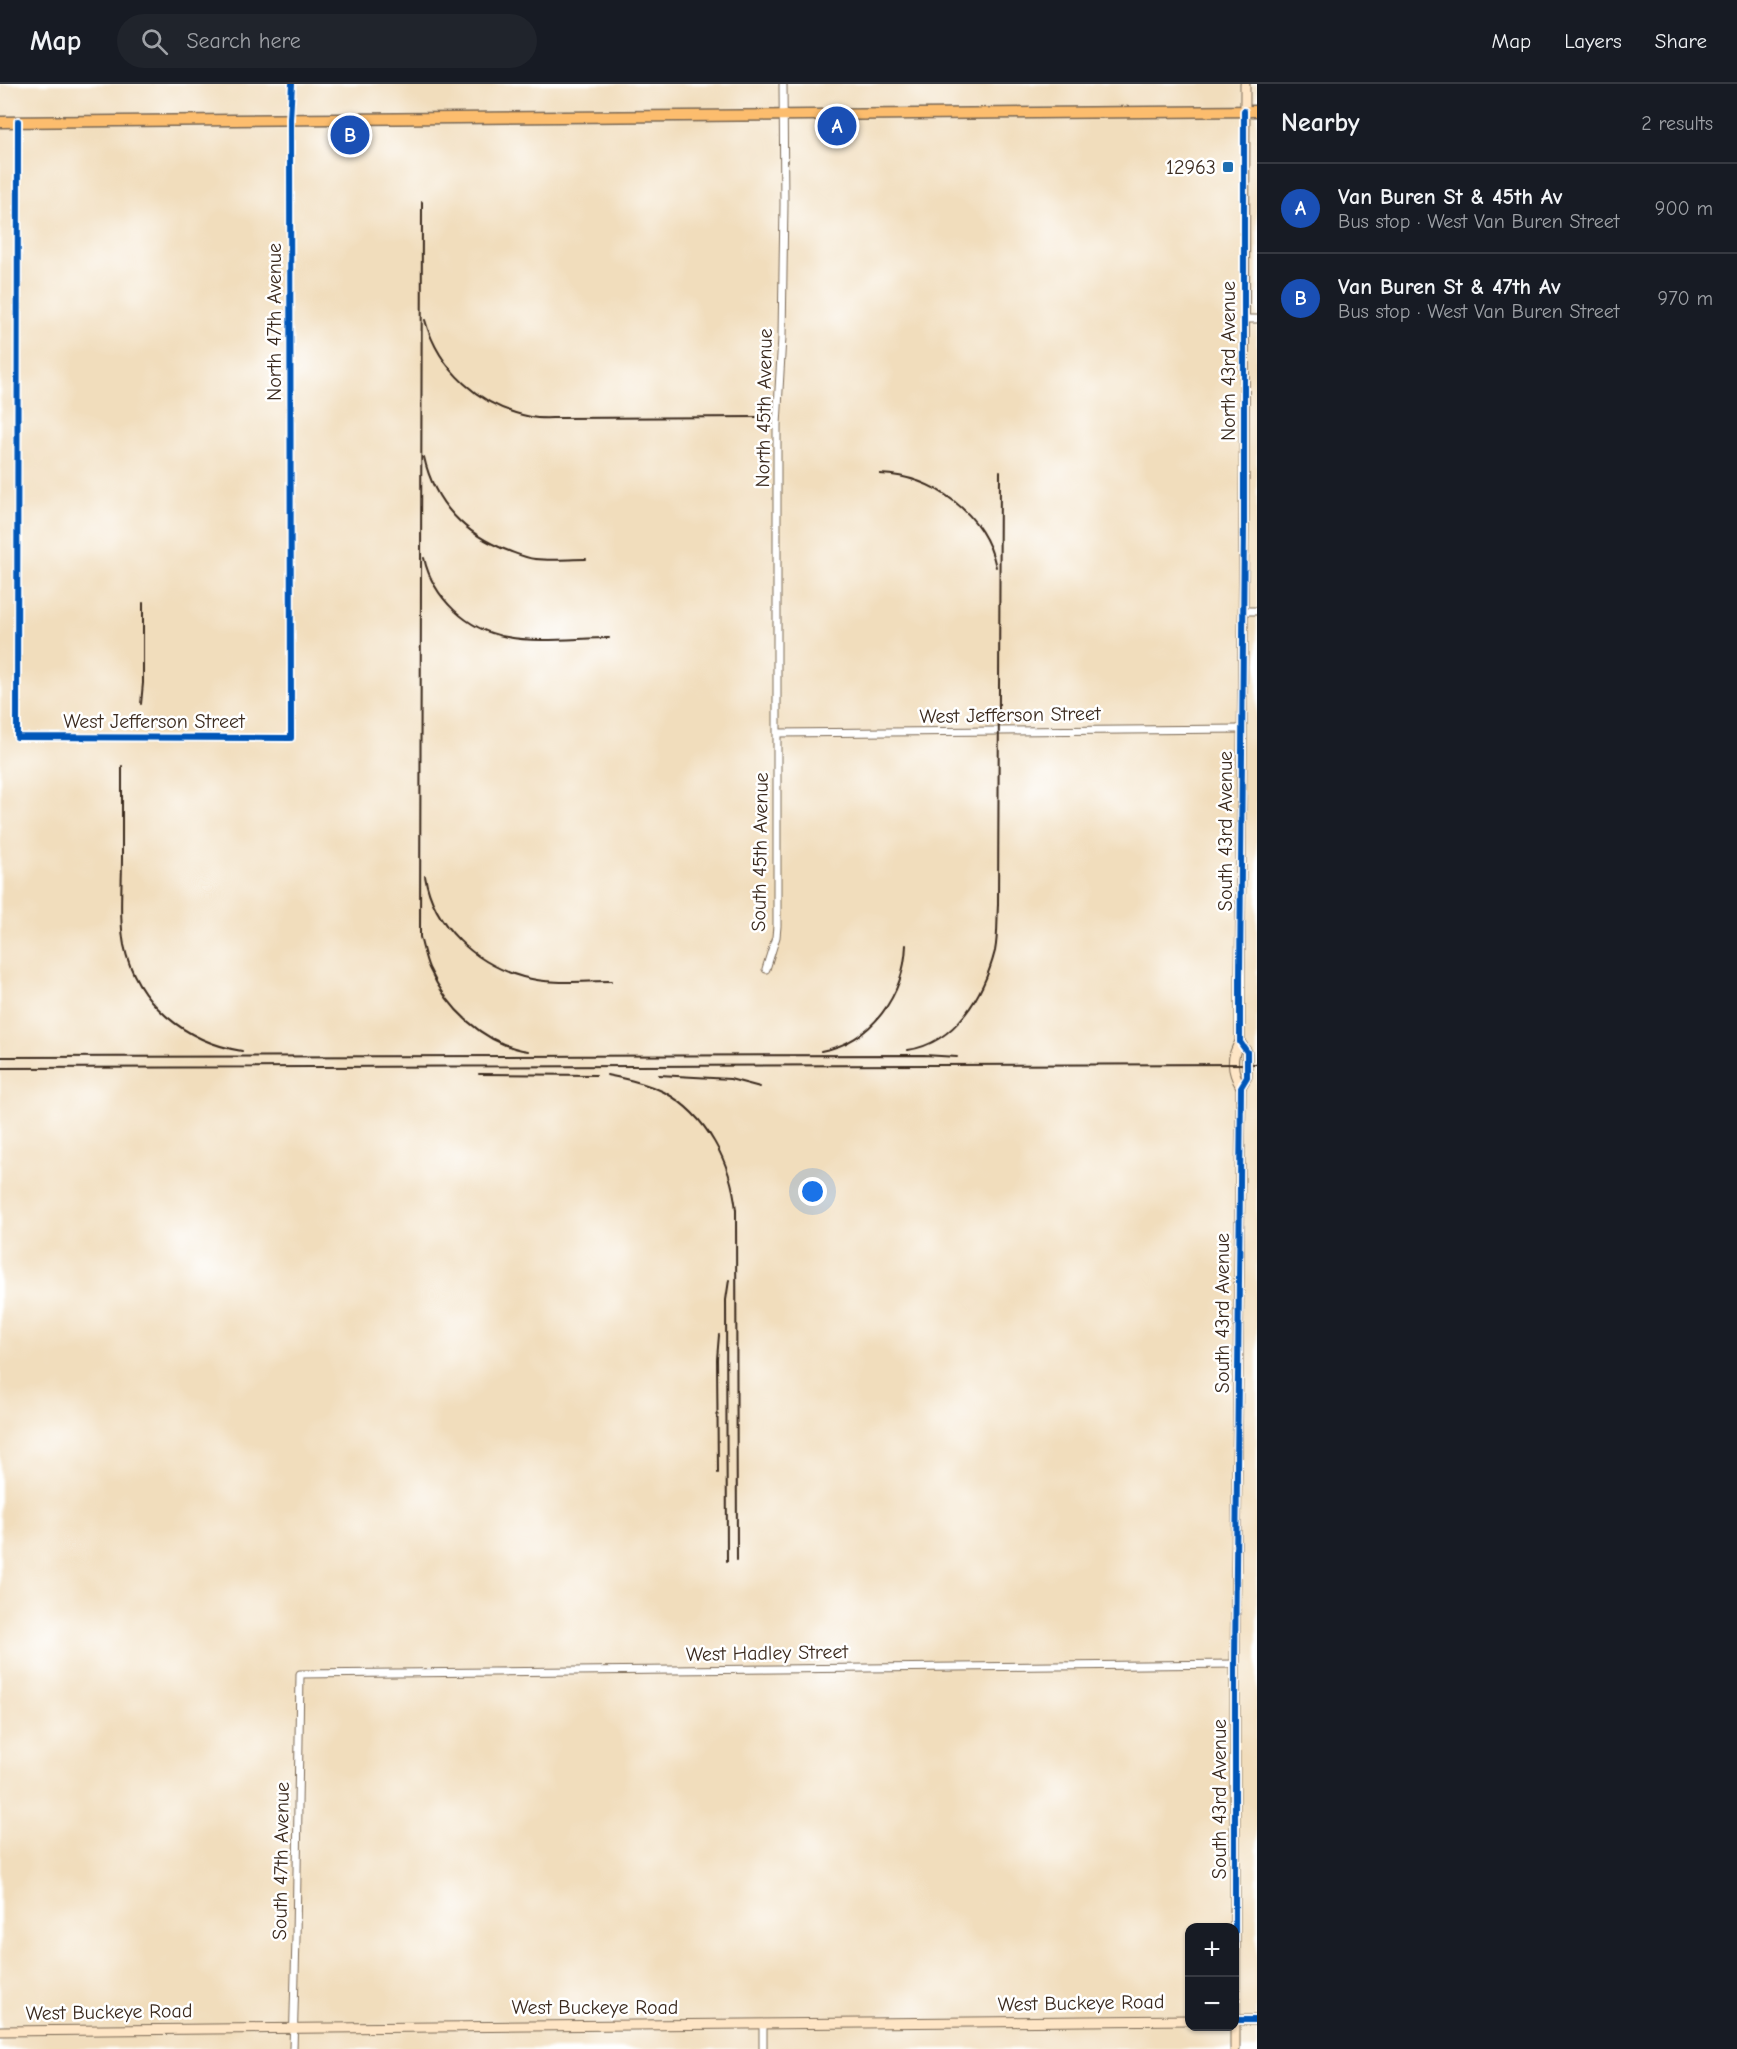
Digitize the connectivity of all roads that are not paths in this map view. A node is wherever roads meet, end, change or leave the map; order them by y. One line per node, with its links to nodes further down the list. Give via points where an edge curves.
1 (292, 84): 7 (street, North 47th Avenue)
2 (783, 84): 6 (street, North 45th Avenue)
3 (1245, 84): 4 (main road, North 43rd Avenue)
4 (1244, 111): 5 (main road); 6 (main road); 10 (main road, North 43rd Avenue)
5 (1257, 111)
6 (784, 114): 7 (main road); 15 (street, North 45th Avenue, via 777,425)
7 (290, 119): 8 (main road); 16 (street, North 47th Avenue)
8 (18, 121): 9 (main road); 16 (street, West Jefferson Street, via 17,737)
9 (0, 122)
10 (1245, 319): 11 (street); 12 (main road, North 43rd Avenue)
11 (1257, 319)
12 (1244, 611): 13 (street); 14 (main road, South 43rd Avenue)
13 (1257, 611)
14 (1242, 729): 15 (street, West Jefferson Street); 18 (main road, South 43rd Avenue, via 1240,1042 1247,1052 1247,1077 1241,1087)
15 (778, 733): 17 (street, South 45th Avenue, via 777,926)
16 (291, 738)
17 (766, 969)
18 (1235, 1664): 19 (street, West Hadley Street); 20 (main road, South 43rd Avenue)
19 (300, 1674): 25 (street, South 47th Avenue)
20 (1235, 1977)
21 (1185, 2020): 24 (main road, West Buckeye Road)
22 (1239, 2020): 23 (main road)
23 (1257, 2020)
24 (763, 2024): 25 (main road, West Buckeye Road); 29 (street)
25 (293, 2028): 26 (main road, West Buckeye Road); 28 (street, South 47th Avenue)
26 (0, 2031)
27 (1235, 2031): 30 (main road, South 43rd Avenue)
28 (293, 2049)
29 (763, 2049)
30 (1235, 2049)

